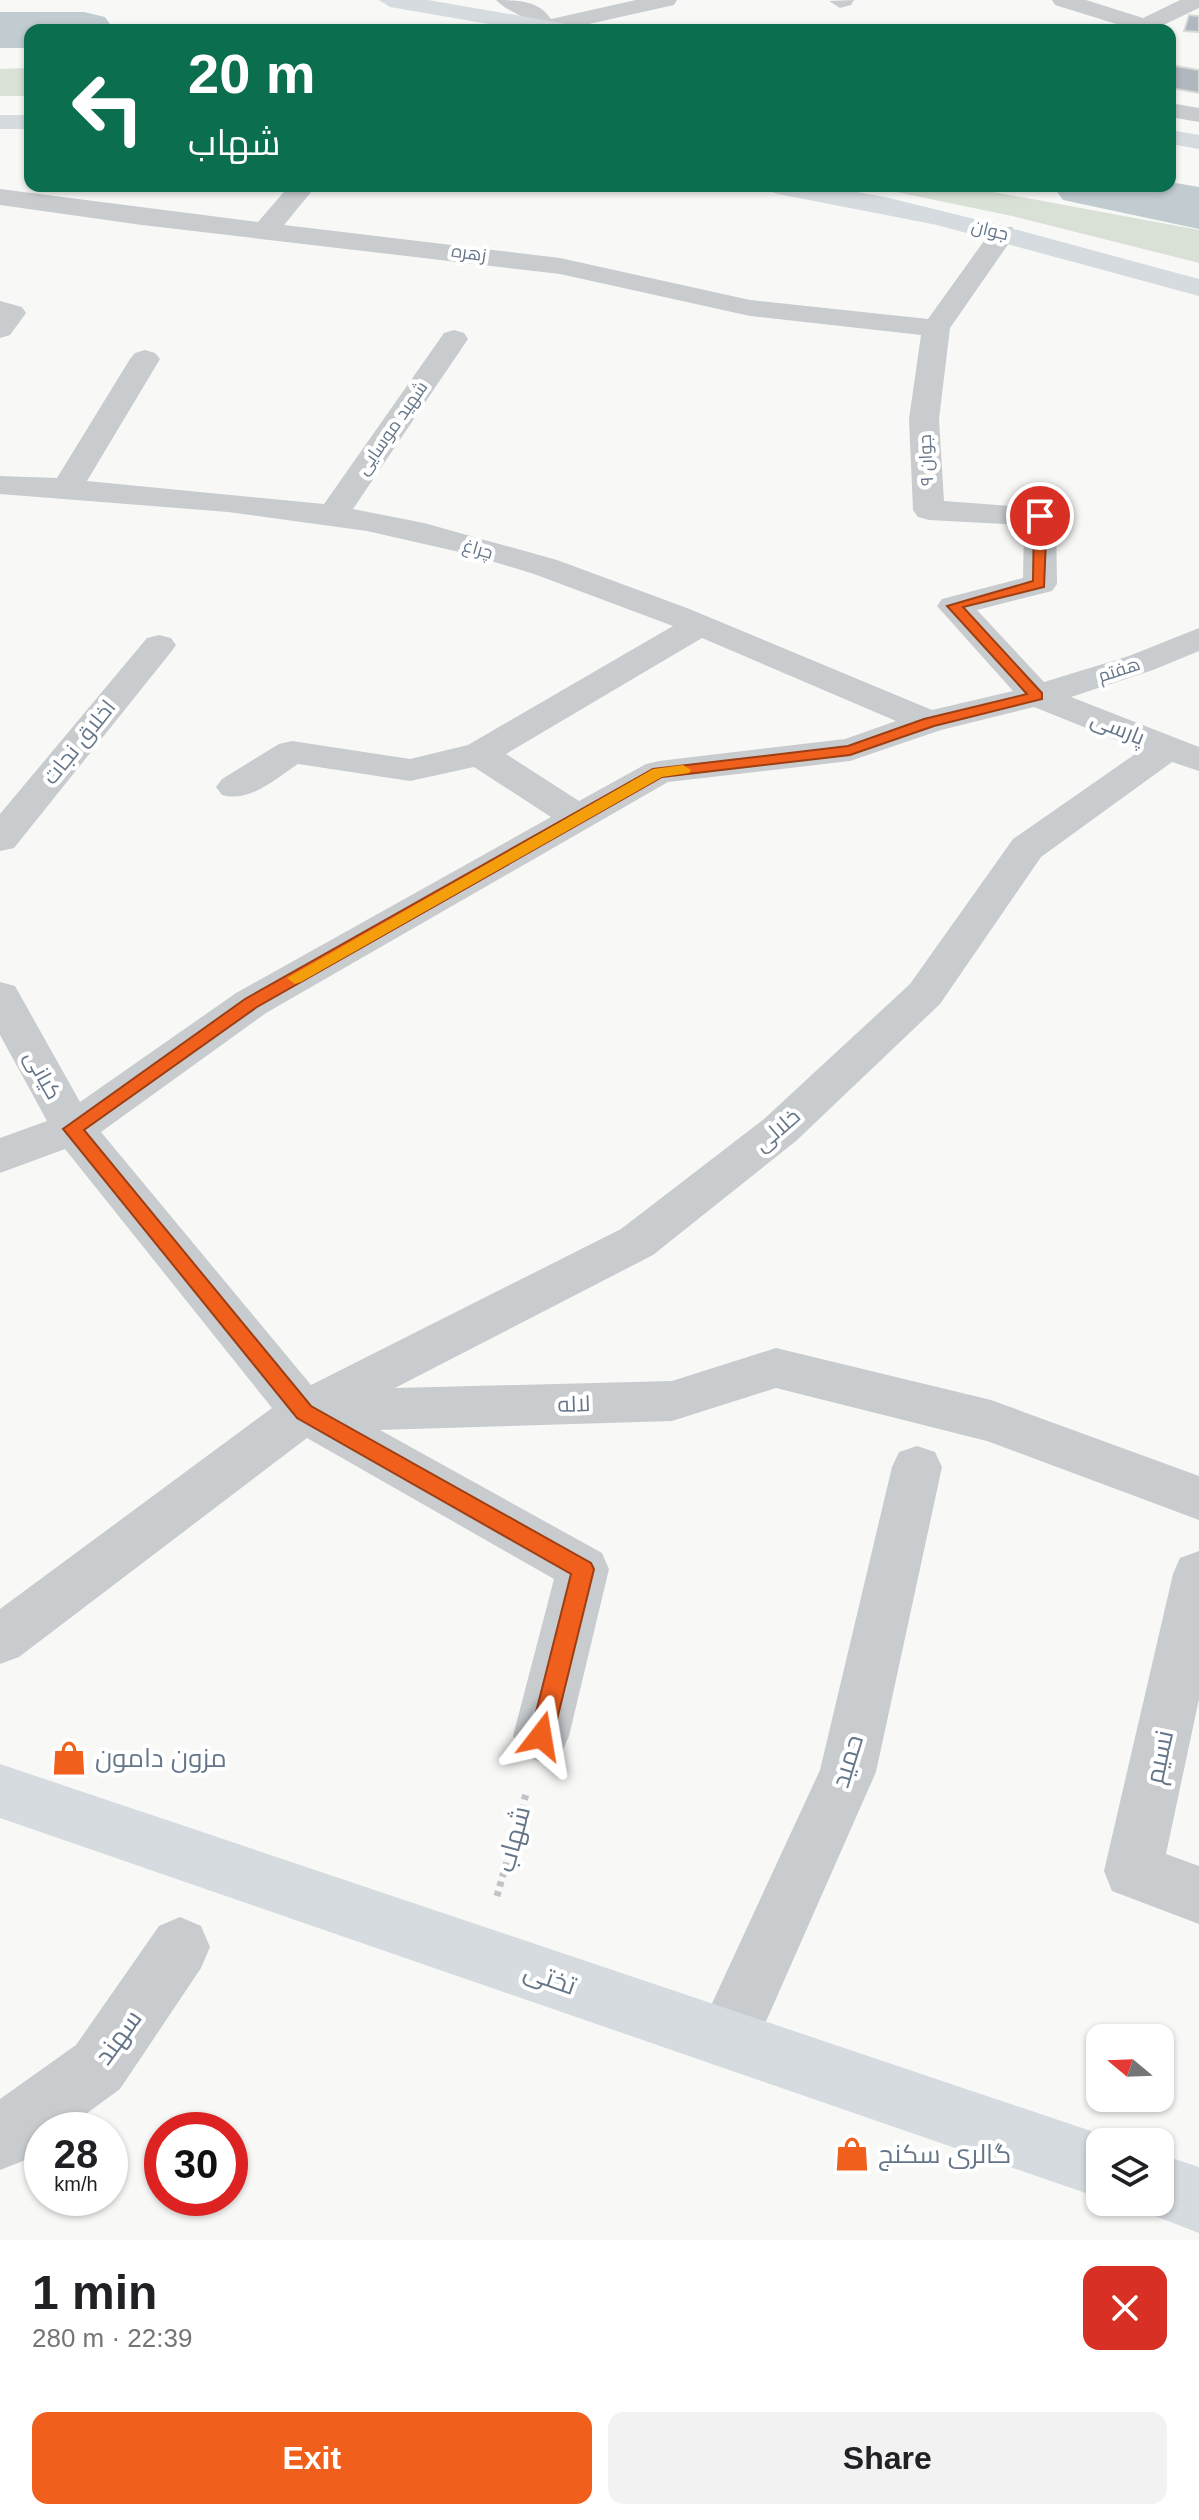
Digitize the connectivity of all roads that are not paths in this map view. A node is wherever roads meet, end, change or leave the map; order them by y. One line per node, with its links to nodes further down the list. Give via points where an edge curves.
1 (390, 0): 6 (main road)
2 (507, 0): 7 (street)
3 (666, 0): 8 (street)
4 (1063, 0): 9 (street)
5 (1198, 0): 10 (street)
6 (525, 24)
7 (548, 24)
8 (572, 24)
9 (1128, 24)
10 (1147, 24)
11 (0, 103): 12 (main road)
12 (24, 103)
13 (1176, 111): 14 (street)
14 (1199, 115)
15 (0, 122): 16 (main road)
16 (24, 122)
17 (1176, 138): 18 (main road)
18 (1199, 142)
19 (298, 192): 22 (street)
20 (819, 192): 23 (main road, جوان)
21 (0, 197): 22 (street, زهره)
22 (264, 231): 26 (street, زهره, via 560,266 750,308)
23 (1003, 233): 24 (main road, جوان); 26 (street, جوان ۹)
24 (1199, 288)
25 (0, 309): 27 (street, via 12,313)
26 (936, 328): 36 (street, جوان ۹, via 924,419 929,510 1040,516 1040,584 954,606)
27 (0, 329)
28 (454, 339): 32 (street, شهید موسایی)
29 (145, 359): 31 (street)
30 (0, 485): 31 (street, چراغ)
31 (67, 488): 32 (street, چراغ)
32 (331, 517): 33 (street, چراغ, via 412,530 563,572)
33 (698, 626): 37 (street, چراغ); 38 (street)
34 (1199, 638): 36 (street, هفتم)
35 (159, 645): 42 (street, اخلاق نجات)
36 (1037, 696): 37 (street, هفتم); 39 (street, پارسی)
37 (929, 722): 41 (street, هفتم, via 850,750 659,772)
38 (480, 754): 40 (street, via 410,770 292,752); 41 (street)
39 (1184, 754): 46 (street, خلالی, via 1027,848 925,994 780,1130 637,1242)
40 (235, 787)
41 (579, 818): 44 (street, هفتم, via 251,1003)
42 (0, 839)
43 (0, 996): 44 (street, کیانی)
44 (73, 1129): 45 (street, هفتم); 46 (street, کیانی)
45 (0, 1156)
46 (304, 1412): 48 (street, لاله, via 672,1401 776,1368 991,1421); 50 (street); 51 (street, via 583,1569)
47 (917, 1467): 55 (street, حمید, via 848,1772)
48 (1199, 1498)
49 (1199, 1574): 53 (street, نسیم, via 1133,1871)
50 (0, 1640)
51 (541, 1736)
52 (0, 1791): 55 (main road, تختی)
53 (1199, 1895)
54 (180, 1947): 56 (street, سهند, via 98,2067)
55 (727, 2038): 57 (main road, تختی)
56 (0, 2138)
57 (1086, 2161)
58 (1174, 2191): 59 (main road)
59 (1199, 2200)

